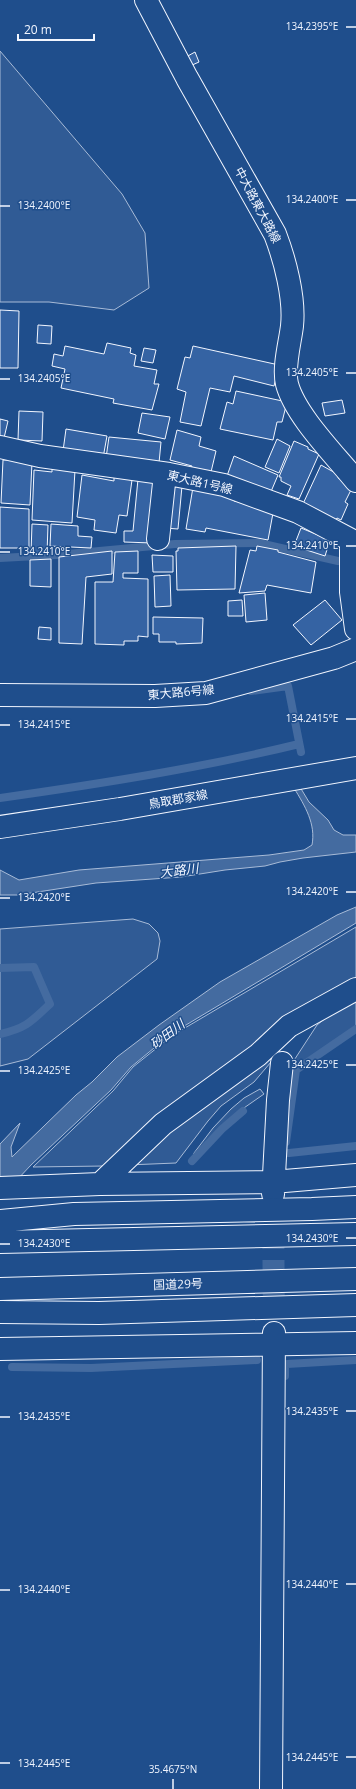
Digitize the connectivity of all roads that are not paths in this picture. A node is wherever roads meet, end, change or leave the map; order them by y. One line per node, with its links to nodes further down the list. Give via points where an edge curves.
1 (146, 0): 4 (main road, 中大路東大路線, via 281,249 290,296 292,325 286,383 297,408)
2 (0, 447): 3 (main road, 東大路1号線, via 40,456)
3 (165, 474): 5 (main road); 6 (main road, 東大路1号線, via 224,485 298,512)
4 (356, 481)
5 (158, 540)
6 (354, 549): 7 (main road, 東大路1号線, via 351,592)
7 (356, 629)
8 (356, 649): 9 (main road, 東大路6号線, via 327,660 206,693 155,696)
9 (0, 695)
10 (356, 768): 11 (main road, 鳥取郡家線)
11 (0, 827)
12 (356, 989): 15 (main road, via 289,1026 258,1055 163,1124)
13 (282, 1063): 17 (main road)
14 (356, 1175): 17 (main road)
15 (100, 1184): 16 (main road); 17 (main road)
16 (0, 1188)
17 (273, 1188)
18 (356, 1206): 19 (main road, via 74,1214)
19 (0, 1221)
20 (356, 1234): 21 (main road)
21 (0, 1242)
22 (356, 1279): 23 (main road, 国道29号)
23 (1, 1289)
24 (356, 1305): 25 (main road, via 99,1313)
25 (0, 1312)
26 (274, 1339): 27 (main road); 28 (main road); 29 (main road)
27 (356, 1344)
28 (0, 1349)
29 (271, 1789)

